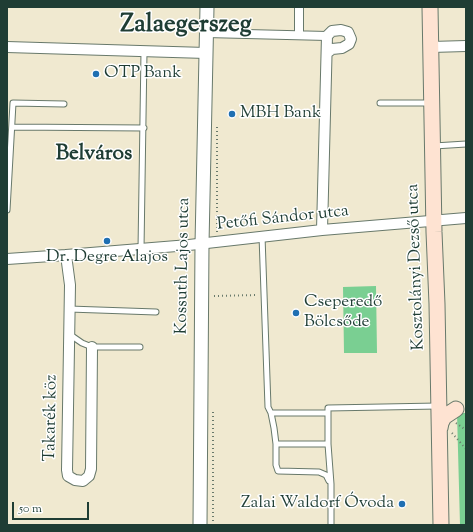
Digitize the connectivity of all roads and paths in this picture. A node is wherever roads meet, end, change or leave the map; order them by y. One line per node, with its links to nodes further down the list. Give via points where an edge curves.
1 (207, 7): 4 (street, Kossuth Lajos utca)
2 (299, 7): 5 (street)
3 (430, 7): 7 (main road, Kosztolányi Dezső utca)
4 (206, 33): 5 (street); 11 (street, Kossuth Lajos utca)
5 (299, 35): 6 (street)
6 (327, 36): 12 (street); 12 (street, via 332,31 340,30 348,32 351,39 349,44)
7 (431, 46): 8 (street); 14 (main road, Kosztolányi Dezső utca)
8 (466, 46)
9 (7, 47): 10 (street)
10 (144, 52): 11 (street); 18 (lane)
11 (206, 53): 27 (street, Kossuth Lajos utca)
12 (327, 53): 24 (street)
13 (380, 103): 14 (lane)
14 (432, 103): 20 (main road, Kosztolányi Dezső utca)
15 (64, 104): 17 (lane, via 13,103)
16 (217, 121): 26 (path)
17 (12, 127): 18 (lane); 21 (lane)
18 (144, 128): 28 (lane)
19 (466, 144): 20 (lane)
20 (433, 146): 23 (main road, Kosztolányi Dezső utca)
21 (7, 210)
22 (466, 218): 23 (street, Petőfi Sándor utca)
23 (434, 220): 24 (street, Petőfi Sándor utca); 39 (main road, Kosztolányi Dezső utca)
24 (322, 230): 25 (street, Petőfi Sándor utca)
25 (262, 236): 26 (street, Petőfi Sándor utca); 32 (lane)
26 (216, 241): 27 (street, Petőfi Sándor utca)
27 (202, 244): 28 (street, Petőfi Sándor utca); 49 (street, Kossuth Lajos utca)
28 (141, 249): 29 (street, Petőfi Sándor utca)
29 (66, 255): 30 (street, Petőfi Sándor utca); 33 (street, Takarék köz, via 70,285)
30 (7, 259)
31 (214, 289): 32 (path, via 214,296)
32 (263, 295): 41 (lane, via 268,407)
33 (69, 308): 34 (lane); 35 (street, Takarék köz)
34 (156, 312)
35 (69, 334): 36 (lane); 36 (street, Takarék köz, via 67,470 68,476 83,481 89,476 91,469)
36 (92, 347): 37 (lane)
37 (140, 347)
38 (214, 406): 50 (path)
39 (439, 406): 40 (street); 42 (lane, via 328,408); 44 (main road, Kosztolányi Dezső utca)
40 (458, 412): 43 (path); 44 (main road, via 444,417 441,423)
41 (271, 413): 42 (lane); 45 (lane)
42 (328, 413): 46 (lane)
43 (466, 430)
44 (446, 433): 47 (path); 52 (main road, Kosztolányi Dezső utca)
45 (276, 444): 46 (lane); 48 (lane, via 278,471 319,472 326,475)
46 (328, 444): 48 (lane)
47 (466, 449)
48 (331, 484): 51 (lane)
49 (200, 525)
50 (213, 525)
51 (331, 525)
52 (441, 525)

